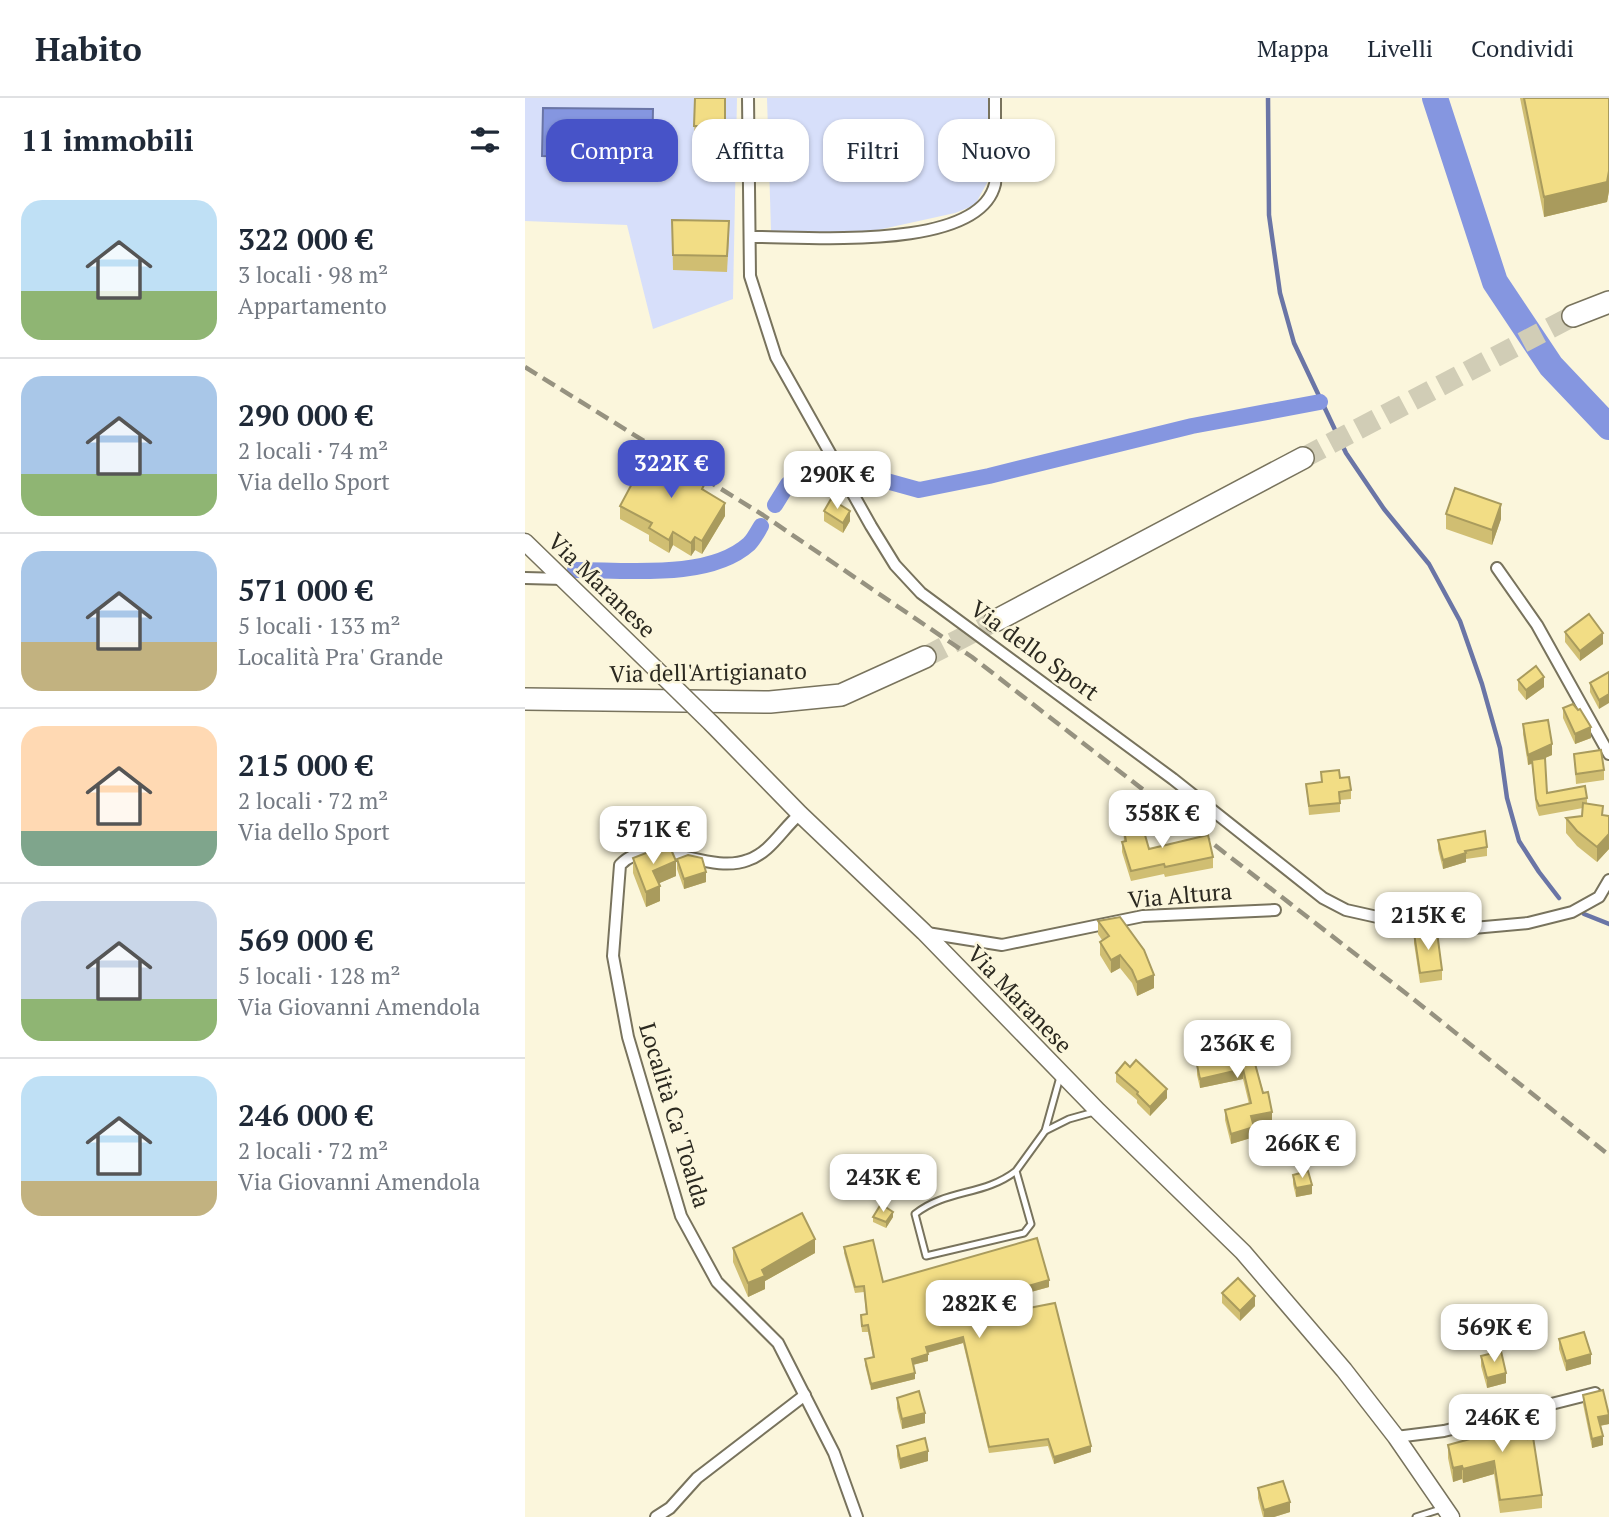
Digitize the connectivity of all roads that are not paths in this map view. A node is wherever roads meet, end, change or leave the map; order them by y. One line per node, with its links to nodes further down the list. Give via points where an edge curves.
1 (748, 98): 3 (street, Via dello Sport)
2 (995, 98): 3 (street, via 995,185 979,211 907,235 830,240)
3 (750, 237): 15 (street, Via dello Sport, via 750,276 776,357 871,526 895,565 921,593 1173,779 1323,898 1346,910 1440,931 1528,923 1572,912)
4 (1303, 458): 9 (highway)
5 (525, 542): 8 (main road, Via Maranese)
6 (1497, 568): 12 (street, via 1537,625)
7 (525, 578): 8 (street)
8 (564, 579): 13 (main road, Via Maranese, bridge)
9 (995, 621)
10 (925, 657): 11 (highway, Via dell'Artigianato, via 841,695 770,702)
11 (525, 699)
12 (1609, 754)
13 (800, 814): 18 (main road, Via Maranese); 24 (street, Località Ca' Toalda, via 764,852 747,861 704,861 650,850 628,857 620,865 613,956 628,1037 681,1216 717,1282 778,1342)
14 (1609, 880): 15 (street)
15 (1599, 897): 16 (street)
16 (1609, 905)
17 (1275, 910): 18 (street, Via Altura, via 1143,916 1002,945)
18 (924, 933): 19 (main road, Via Maranese)
19 (1061, 1074): 20 (main road, Via Maranese); 21 (lane)
20 (1098, 1111): 21 (lane); 25 (main road, Via Maranese, via 1243,1252)
21 (1045, 1132): 22 (lane)
22 (1016, 1171): 22 (lane, via 1031,1224 1024,1233 926,1256 915,1214 929,1203 1000,1182)
23 (1603, 1391): 25 (street, via 1444,1431)
24 (805, 1395): 27 (street, via 697,1478); 28 (street, Località Ca' Toalda, via 834,1452)
25 (1396, 1437): 26 (main road, Via Maranese)
26 (1447, 1512): 29 (lane)
27 (656, 1517)
28 (857, 1517)
29 (1416, 1517)

